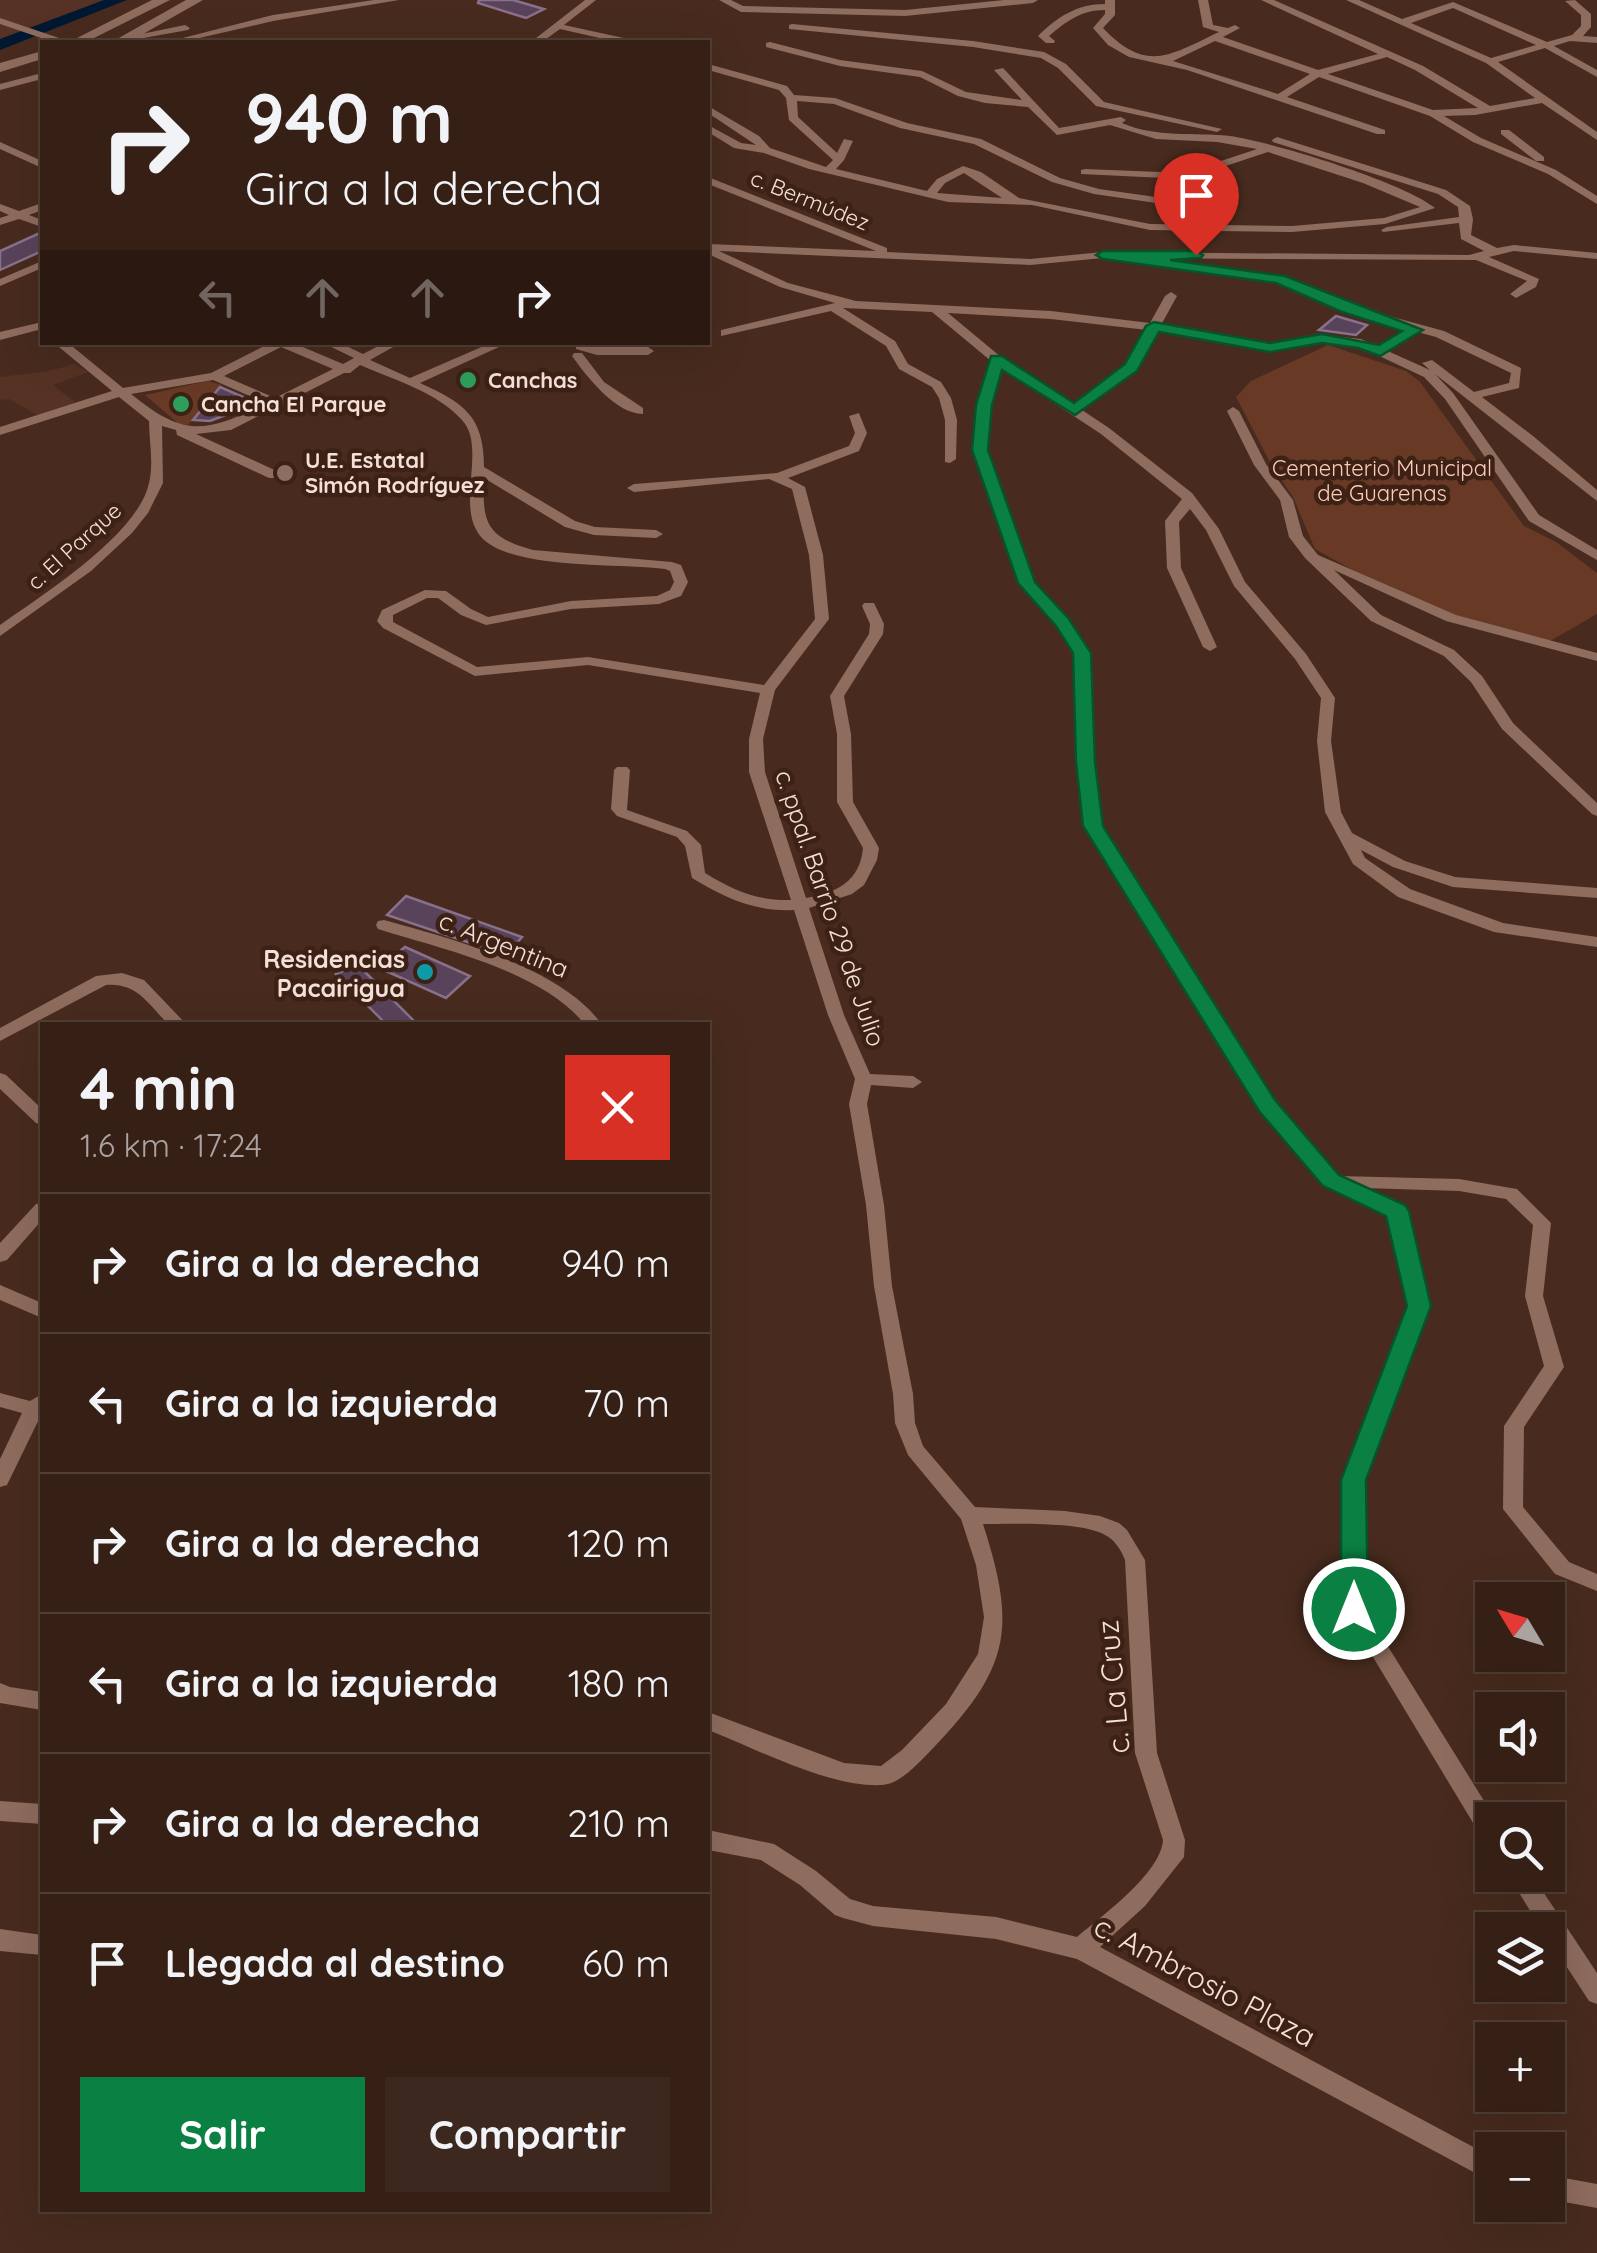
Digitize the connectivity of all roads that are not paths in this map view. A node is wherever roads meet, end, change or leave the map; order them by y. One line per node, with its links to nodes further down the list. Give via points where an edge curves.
1 (163, 0): 22 (main road)
2 (196, 0): 23 (main road)
3 (374, 0): 13 (street)
4 (394, 0): 14 (street)
5 (594, 0): 18 (street); 27 (street)
6 (724, 0): 7 (street, via 744,9 906,13)
7 (1034, 0)
8 (1203, 0): 20 (street, via 1208,27 1232,30)
9 (1266, 0): 34 (street)
10 (1352, 0): 16 (street)
11 (1570, 1): 19 (street, via 1586,14 1586,27)
12 (1110, 4): 31 (street, via 1076,10 1043,36); 37 (street, via 1098,28 1106,38 1134,55)
13 (256, 18): 14 (street); 24 (street); 25 (street)
14 (273, 18): 26 (street)
15 (0, 21): 21 (street)
16 (1403, 22): 33 (street, via 1453,5); 36 (street)
17 (792, 26): 53 (street, via 1046,56 1100,104)
18 (564, 28): 28 (street); 29 (street)
19 (1576, 37): 30 (street); 33 (street)
20 (1216, 38): 37 (street); 42 (street)
21 (55, 40)
22 (80, 40)
23 (125, 40)
24 (128, 40)
25 (175, 40)
26 (177, 40)
27 (539, 40)
28 (557, 40)
29 (621, 40)
30 (1597, 40)
31 (1050, 41)
32 (770, 45): 49 (street, via 925,75 986,100)
33 (1546, 45): 36 (street); 43 (street)
34 (1388, 54): 42 (street); 51 (street)
35 (40, 56): 38 (main road)
36 (1490, 60): 48 (street)
37 (1165, 61): 47 (street)
38 (0, 68)
39 (40, 69): 45 (main road)
40 (710, 70): 46 (street, via 774,85)
41 (999, 70): 49 (street)
42 (1319, 74): 47 (street); 52 (street)
43 (1597, 74)
44 (40, 76): 45 (street)
45 (0, 84)
46 (791, 98): 64 (street, via 793,118); 73 (street, via 835,100 904,126 964,137 1098,192)
47 (1278, 98): 56 (street)
48 (1544, 99): 51 (street); 58 (street)
49 (1028, 104): 54 (street, via 1059,132)
50 (710, 110): 63 (street)
51 (1487, 110): 52 (street)
52 (1432, 113): 68 (street)
53 (1140, 115): 54 (street); 60 (street)
54 (1111, 122): 62 (street, via 1147,136)
55 (710, 129): 63 (street, via 738,146)
56 (1381, 132)
57 (1504, 132): 68 (street)
58 (1597, 137)
59 (848, 141): 64 (street)
60 (1283, 142): 62 (street); 77 (street, via 1442,192 1464,206)
61 (0, 145): 65 (street)
62 (1270, 148): 67 (street, via 1179,177); 80 (street, via 1429,206 1384,222)
63 (766, 150): 66 (street)
64 (839, 160): 66 (street)
65 (40, 164)
66 (828, 171): 70 (street)
67 (1085, 172)
68 (1552, 172): 72 (street)
69 (710, 181): 85 (street, c. Bermúdez)
70 (930, 194): 71 (street); 71 (street, via 963,169 979,175)
71 (993, 196): 80 (street, via 1150,228)
72 (1597, 201)
73 (1177, 203)
74 (0, 207): 76 (street)
75 (40, 207): 76 (street)
76 (18, 215): 78 (street); 79 (street)
77 (1466, 220): 80 (street, via 1406,230); 83 (street, via 1466,237)
78 (0, 222)
79 (40, 223)
80 (1292, 229)
81 (710, 248): 85 (street)
82 (710, 249): 92 (street)
83 (1495, 252): 86 (street, via 1524,248); 87 (street)
84 (1103, 255): 85 (street, via 1030,262); 87 (street); 114 (street, via 1280,279 1409,333 1440,334 1517,371 1515,385)
85 (898, 256)
86 (1597, 256)
87 (1479, 257): 90 (street, via 1533,279)
88 (40, 265): 89 (street)
89 (0, 283)
90 (1516, 294)
91 (1171, 296): 94 (street)
92 (840, 306): 93 (street); 96 (street); 123 (street, via 891,344 902,366 937,385 950,420)
93 (933, 307): 94 (street); 109 (street)
94 (1154, 326): 107 (street, via 1270,348 1322,339); 116 (street, via 1132,367)
95 (40, 327): 97 (street)
96 (725, 333)
97 (0, 336)
98 (63, 345): 113 (street)
99 (274, 345): 111 (street)
100 (290, 345): 110 (street)
101 (331, 345): 110 (street)
102 (389, 345): 110 (street)
103 (463, 345): 108 (street)
104 (498, 345): 108 (street)
105 (579, 348): 106 (street, via 592,356); 117 (street, via 600,385)
106 (648, 351)
107 (1380, 351): 114 (street, via 1392,344 1420,356); 132 (street, via 1428,374 1534,518)
108 (478, 354): 112 (street)
109 (996, 360): 116 (street); 152 (street, via 980,450 1027,583 1082,653 1093,826 1267,1105)
110 (356, 364): 115 (street); 124 (street, via 426,401 460,410 475,430)
111 (214, 376): 113 (street); 115 (street)
112 (415, 380)
113 (122, 392): 120 (street); 122 (street)
114 (1473, 396): 128 (street)
115 (279, 404): 121 (street, via 227,427)
116 (1075, 410): 129 (street)
117 (639, 411)
118 (1233, 411): 131 (street)
119 (855, 416): 126 (street, via 862,433 854,448)
120 (156, 420): 121 (street); 134 (street, c. El Parque, via 156,487 140,514 66,586)
121 (172, 426): 125 (street)
122 (0, 431)
123 (950, 459)
124 (479, 470): 130 (street, via 570,524); 137 (street, via 478,522 502,545 550,557 667,564 679,573 679,589 659,600 572,605 486,621 446,596 426,594 387,613 388,625 476,672 588,661)
125 (274, 475)
126 (780, 476): 127 (street); 137 (street, via 795,483 805,504 822,619)
127 (634, 488)
128 (1597, 498)
129 (1190, 500): 135 (street, via 1172,522 1174,568); 140 (street, via 1239,583 1328,698 1324,741 1333,812)
130 (656, 534)
131 (1310, 555): 136 (street, via 1451,618); 139 (street, via 1376,618 1449,653 1477,679 1508,726)
132 (1597, 556)
133 (868, 606): 142 (street, via 876,634 837,696 845,802 867,837 870,860 846,892)
134 (0, 632)
135 (1210, 647)
136 (1597, 657)
137 (768, 690): 142 (street, c. ppal. Barrio 29 de Julio, via 756,739 757,772)
138 (622, 770): 142 (street, via 622,814 682,834 693,845 698,875 757,903)
139 (1597, 810)
140 (1346, 836): 141 (street, via 1453,882); 144 (street, via 1358,861 1404,892 1500,928)
141 (1597, 893)
142 (801, 902): 149 (street, c. ppal. Barrio 29 de Julio)
143 (384, 925): 146 (street, c. Argentina, via 545,983 576,1002)
144 (1597, 942)
145 (177, 1022): 147 (street, via 138,984 122,978 102,980)
146 (592, 1022)
147 (0, 1035)
148 (0, 1079): 151 (street)
149 (864, 1079): 150 (street); 160 (street, c. ppal. Barrio 29 de Julio, via 858,1104 905,1422 915,1450)
150 (913, 1082)
151 (40, 1117)
152 (1331, 1180): 161 (street, via 1511,1194 1542,1224 1534,1296 1554,1367 1514,1426 1512,1509 1562,1568); 165 (street, via 1397,1211 1419,1306 1354,1480 1354,1609)
153 (40, 1211): 154 (street)
154 (0, 1255)
155 (0, 1292): 156 (street)
156 (40, 1310)
157 (0, 1400): 158 (street)
158 (38, 1405): 159 (street)
159 (0, 1479)
160 (970, 1515): 164 (street, c. ppal. Barrio 29 de Julio, via 994,1617 988,1656 954,1710 910,1758 884,1776 860,1776); 172 (street, c. La Cruz, via 1109,1528 1129,1544 1135,1560 1146,1753 1174,1840 1173,1857)
161 (1597, 1583)
162 (0, 1692): 163 (street)
163 (40, 1701)
164 (710, 1722)
165 (1475, 1806)
166 (0, 1811): 167 (street)
167 (40, 1814)
168 (710, 1840): 172 (street, c. Ambrosio Plaza, via 766,1851 842,1908 996,1928)
169 (1531, 1892): 173 (street)
170 (0, 1940): 171 (street)
171 (40, 1945)
172 (1081, 1949): 174 (street, c. Ambrosio Plaza)
173 (1597, 1994)
174 (1475, 2161)
175 (1565, 2190): 176 (street)
176 (1597, 2196)

